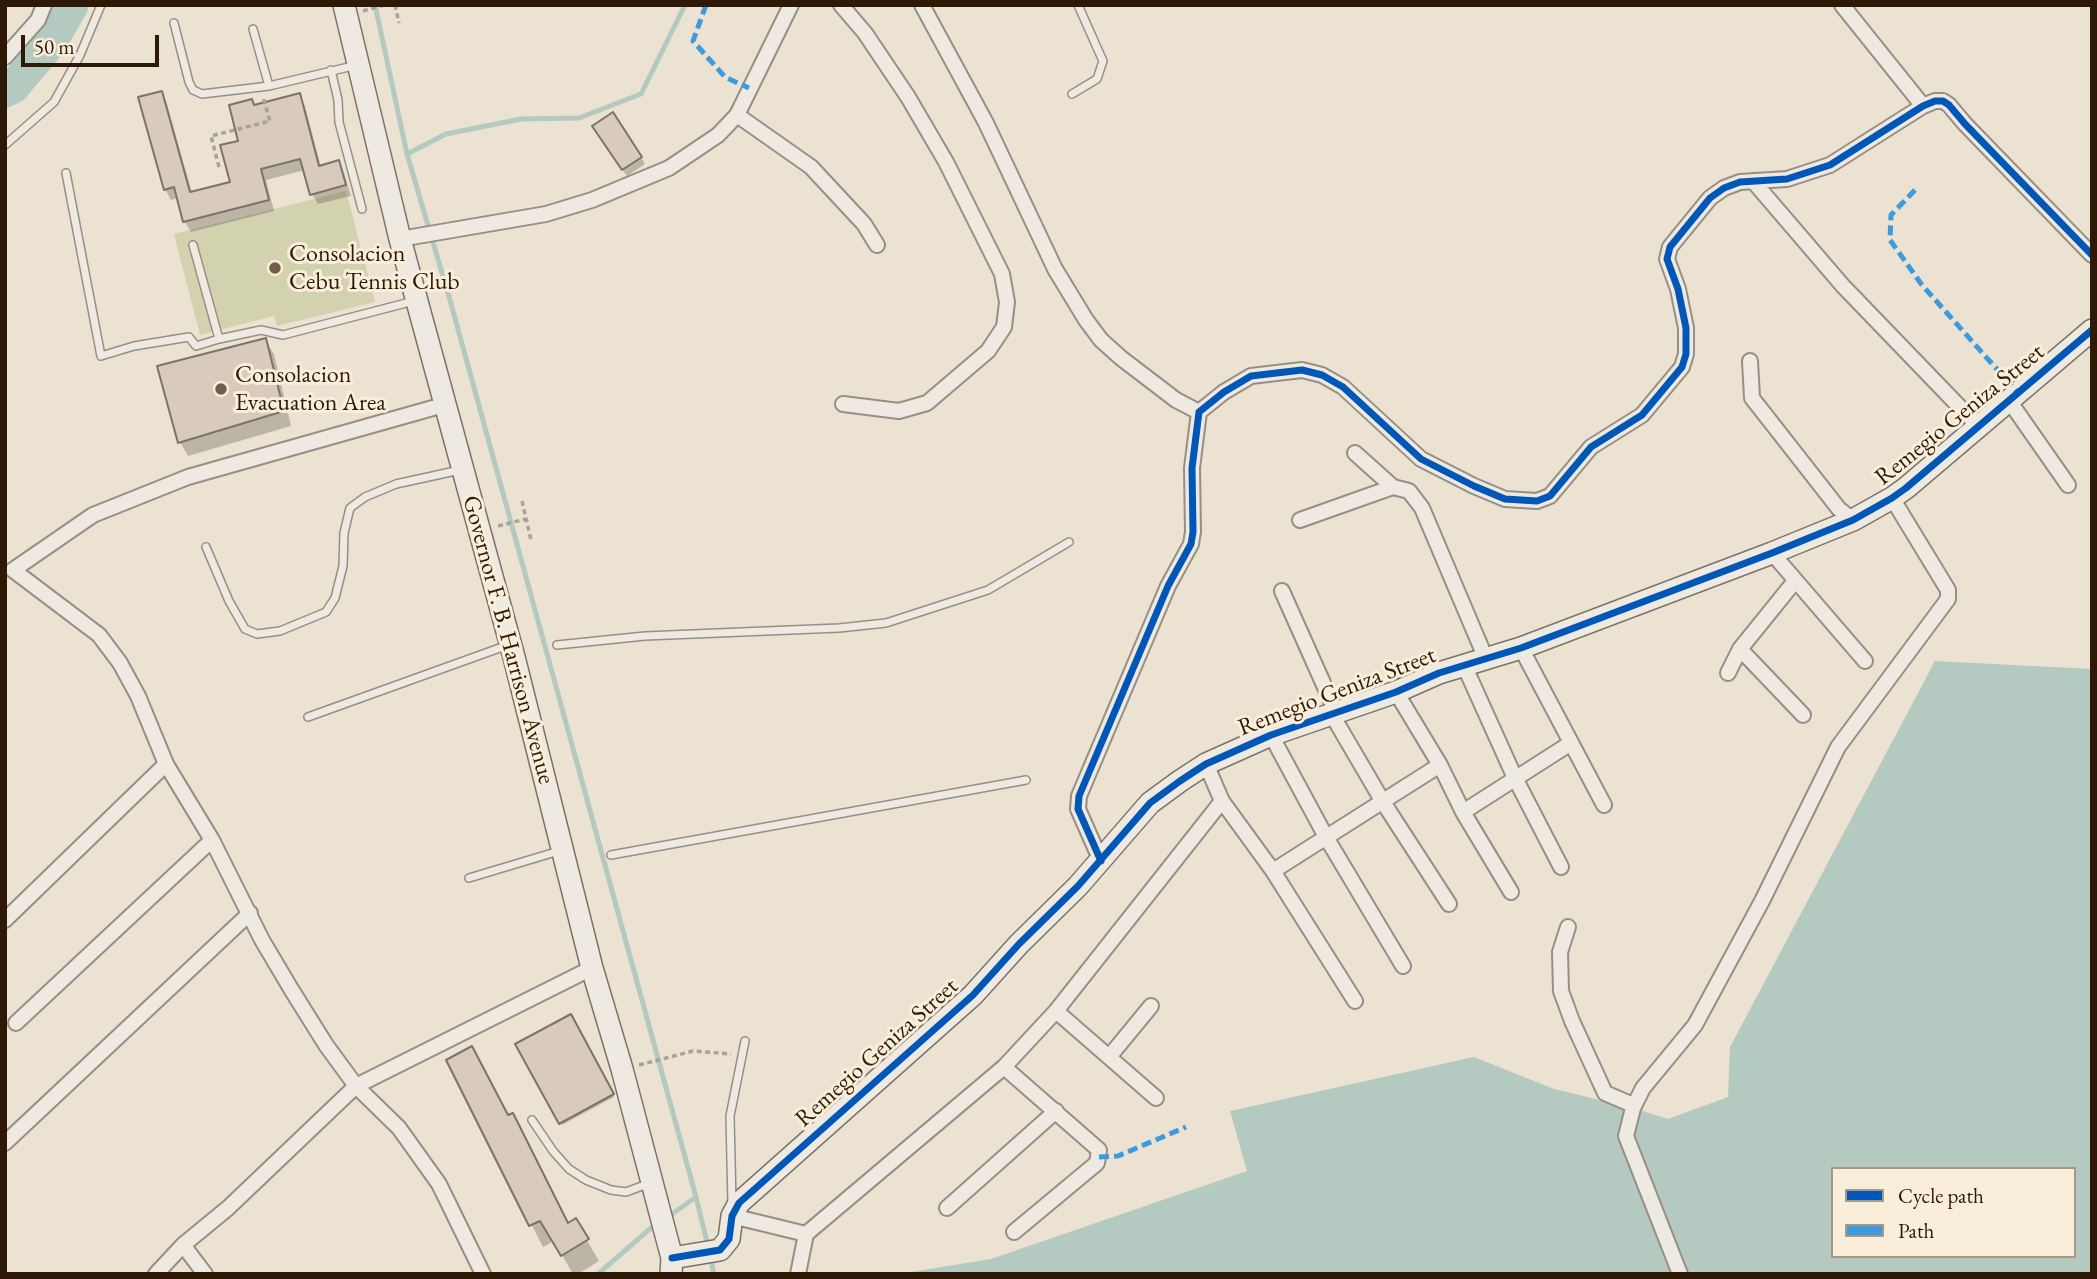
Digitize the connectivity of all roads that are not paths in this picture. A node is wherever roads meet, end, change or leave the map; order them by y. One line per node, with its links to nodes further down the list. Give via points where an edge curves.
1 (44, 5): 11 (street, via 38,20)
2 (101, 5): 18 (lane, via 54,102)
3 (791, 5): 17 (street)
4 (841, 5): 32 (street, via 873,44 946,162 1002,274 1007,302 1004,327 988,351 928,402 899,411)
5 (922, 5): 33 (street, via 986,123 1055,269 1086,320 1121,358)
6 (1078, 5): 15 (lane, via 1103,61 1097,79)
7 (1842, 5): 16 (street)
8 (354, 8): 12 (street, Governor F. B. Harrison Avenue)
9 (174, 23): 14 (lane, via 193,90 202,94)
10 (253, 29): 14 (lane)
11 (5, 57)
12 (357, 65): 13 (lane); 22 (street, Governor F. B. Harrison Avenue)
13 (331, 70): 14 (lane); 21 (lane, via 339,122)
14 (269, 86)
15 (1072, 94)
16 (1923, 106): 20 (street, via 1830,165 1787,179); 25 (street, via 1935,101 1949,105)
17 (737, 115): 22 (street, via 718,135 669,168 592,200 546,214); 24 (street, via 811,167 864,224)
18 (5, 145)
19 (66, 173): 28 (lane, via 101,356 189,337 196,346)
20 (1753, 181): 33 (street, via 1724,188 1710,198 1670,247 1667,259 1686,328 1682,367 1642,415 1591,447 1550,496 1537,501 1506,499 1421,459 1343,387 1322,374 1302,370 1251,376); 34 (street, via 1843,286)
21 (362, 209)
22 (400, 239): 26 (street, Governor F. B. Harrison Avenue)
23 (193, 245): 28 (lane)
24 (877, 245)
25 (2092, 255)
26 (418, 300): 28 (lane, via 283,335 261,330); 31 (street, Governor F. B. Harrison Avenue)
27 (2092, 330): 30 (street, Remegio Geniza Street)
28 (219, 339)
29 (1750, 362): 41 (street, via 1752,398 1839,509)
30 (2010, 401): 34 (street, Remegio Geniza Street); 37 (street)
31 (447, 404): 36 (street, Governor F. B. Harrison Avenue); 45 (street, via 188,477 93,515)
32 (843, 404)
33 (1199, 412): 75 (street, via 1192,468 1191,544 1168,586 1079,796 1078,809)
34 (1979, 427): 39 (street, Remegio Geniza Street)
35 (1355, 453): 38 (street)
36 (462, 470): 43 (lane, via 396,484 350,508 335,598 326,612 280,631 257,634 245,629); 48 (street, Governor F. B. Harrison Avenue)
37 (2067, 485)
38 (1392, 487): 40 (street); 52 (street, via 1409,491 1422,508)
39 (1892, 499): 41 (street, Remegio Geniza Street); 95 (street, via 1948,590 1948,599 1838,747 1695,1025)
40 (1300, 520)
41 (1853, 520): 44 (street, Remegio Geniza Street)
42 (1069, 542): 49 (lane, via 988,590 886,623)
43 (206, 547)
44 (1772, 553): 46 (street); 50 (street, Remegio Geniza Street)
45 (9, 567): 62 (street, via 99,635 138,696)
46 (1795, 582): 51 (street); 53 (street)
47 (1282, 591): 57 (street)
48 (509, 645): 59 (lane); 73 (street, Governor F. B. Harrison Avenue)
49 (557, 645)
50 (1521, 648): 52 (street, Remegio Geniza Street); 61 (street)
51 (1740, 649): 55 (street); 58 (street)
52 (1486, 659): 54 (street, Remegio Geniza Street)
53 (1865, 661)
54 (1464, 664): 56 (street, Remegio Geniza Street); 65 (street)
55 (1728, 673)
56 (1396, 692): 57 (street, Remegio Geniza Street); 64 (street)
57 (1334, 713): 60 (street, Remegio Geniza Street); 68 (street)
58 (1802, 715)
59 (308, 718)
60 (1271, 736): 63 (street, Remegio Geniza Street); 71 (street)
61 (1571, 743): 65 (street); 69 (street)
62 (166, 764): 72 (street); 82 (street)
63 (1206, 764): 67 (street); 75 (street, Remegio Geniza Street, via 1150,803)
64 (1440, 765): 68 (street); 70 (street)
65 (1515, 778): 70 (street); 76 (street)
66 (1026, 780): 74 (lane)
67 (1222, 801): 77 (street); 88 (street)
68 (1383, 802): 71 (street); 80 (street)
69 (1604, 805)
70 (1463, 812): 79 (street)
71 (1326, 837): 77 (street); 84 (street)
72 (212, 840): 81 (street); 89 (street)
73 (562, 850): 78 (lane); 85 (street, Governor F. B. Harrison Avenue)
74 (611, 855)
75 (1101, 861): 101 (street, Remegio Geniza Street, via 972,995 752,1190)
76 (1562, 867)
77 (1273, 871): 86 (street)
78 (469, 878)
79 (1511, 892)
80 (1450, 904)
81 (250, 913): 93 (street, via 291,989); 98 (street)
82 (5, 920)
83 (1568, 928): 95 (street, via 1560,952 1561,991 1572,1021 1605,1093)
84 (1403, 966)
85 (592, 968): 93 (street); 99 (street, Governor F. B. Harrison Avenue, via 628,1068)
86 (1355, 1001)
87 (1151, 1006): 91 (street)
88 (1056, 1011): 91 (street); 92 (street)
89 (16, 1023)
90 (745, 1041): 101 (lane, via 730,1116)
91 (1108, 1057): 94 (street)
92 (1004, 1067): 96 (street); 103 (street)
93 (356, 1086): 104 (street); 108 (street, via 400,1128 439,1184)
94 (1156, 1098)
95 (1633, 1105): 110 (street, via 1626,1136)
96 (1056, 1111): 100 (street); 102 (street, via 1100,1150 1097,1163)
97 (532, 1120): 99 (lane, via 569,1169 586,1180 625,1192)
98 (5, 1143)
99 (651, 1182): 105 (street, Governor F. B. Harrison Avenue)
100 (947, 1208)
101 (732, 1216): 103 (street); 105 (street, Remegio Geniza Street, via 729,1240 720,1250)
102 (1014, 1232)
103 (807, 1234): 109 (street)
104 (183, 1245): 106 (street); 107 (street)
105 (672, 1266)
106 (156, 1274)
107 (205, 1274)
108 (483, 1274)
109 (798, 1274)
110 (1680, 1274)

